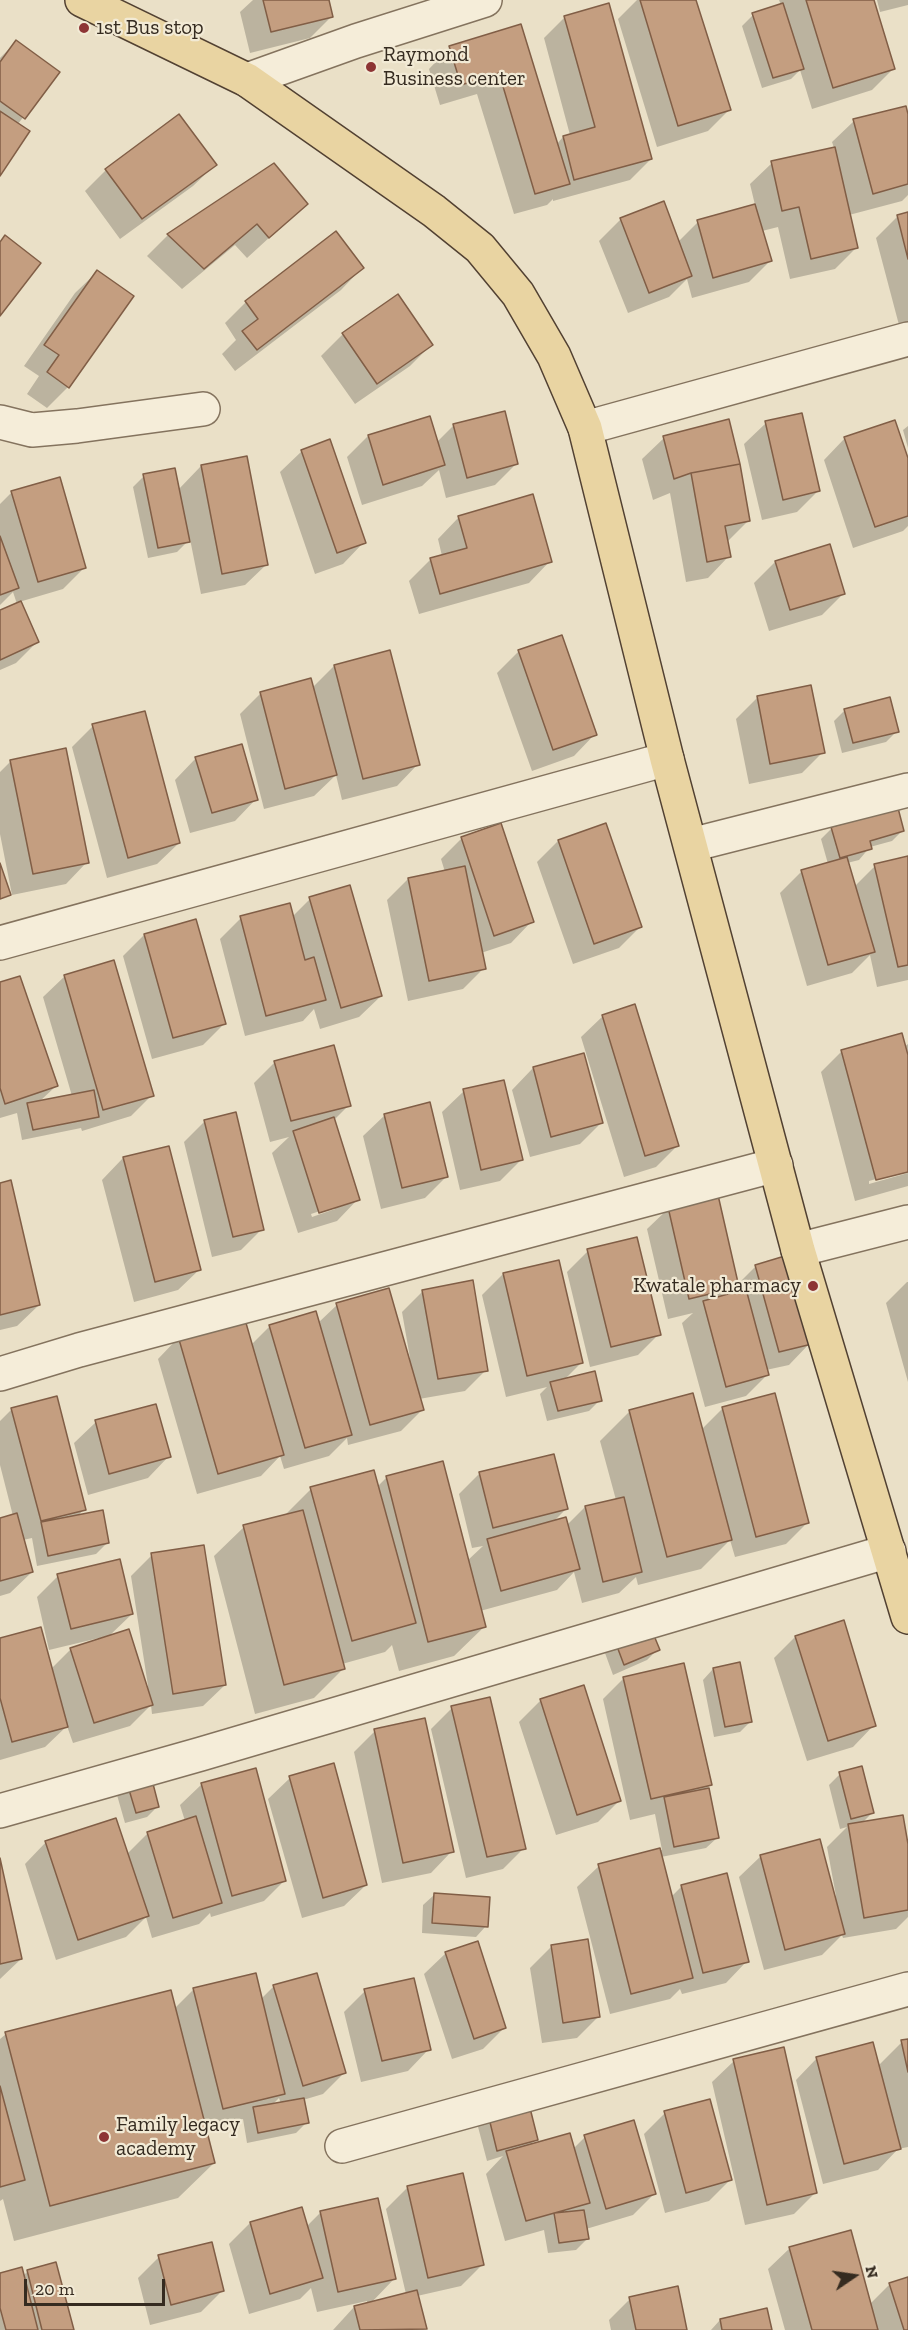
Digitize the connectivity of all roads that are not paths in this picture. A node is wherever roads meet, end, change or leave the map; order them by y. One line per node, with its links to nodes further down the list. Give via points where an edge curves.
1 (82, 0): 3 (main road)
2 (485, 0): 3 (street, via 356,40)
3 (247, 80): 7 (main road, via 434,211 480,248 518,294 554,356)
4 (908, 339): 7 (street)
5 (204, 408): 6 (street, via 43,429)
6 (0, 422)
7 (585, 428): 8 (main road)
8 (667, 759): 10 (main road); 11 (street)
9 (908, 790): 10 (street)
10 (691, 845): 12 (main road)
11 (0, 943)
12 (776, 1165): 14 (main road); 15 (street)
13 (908, 1222): 14 (street)
14 (798, 1250): 16 (main road)
15 (0, 1374)
16 (889, 1551): 17 (main road); 18 (street)
17 (908, 1617)
18 (0, 1811)
19 (908, 1989): 20 (street)
20 (342, 2146)

